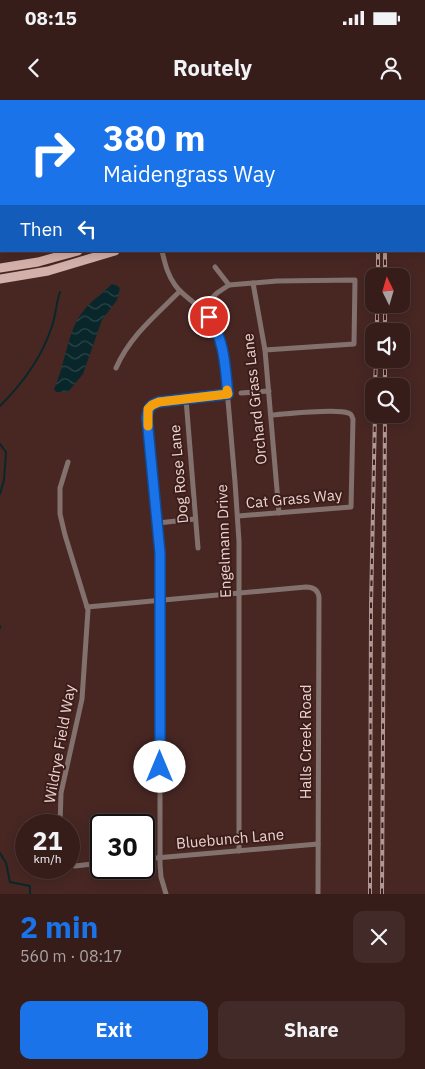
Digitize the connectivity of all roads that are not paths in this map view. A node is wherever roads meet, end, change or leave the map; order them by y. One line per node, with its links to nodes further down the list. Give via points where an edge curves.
1 (74, 252): 5 (main road)
2 (112, 252): 6 (main road, via 48,271)
3 (162, 252): 9 (street, Engelmann Drive, via 168,274)
4 (215, 267): 8 (street)
5 (0, 268)
6 (0, 279)
7 (253, 283): 8 (street); 11 (street, Orchard Grass Lane); 11 (street, via 355,280 354,344)
8 (229, 285): 10 (street)
9 (180, 291): 10 (street, Engelmann Drive); 12 (street, via 134,337)
10 (201, 309): 14 (street, Engelmann Drive, via 214,325 222,346)
11 (265, 350): 13 (street, Orchard Grass Lane)
12 (116, 368)
13 (268, 391): 15 (street); 17 (street, Orchard Grass Lane)
14 (228, 394): 16 (street); 20 (street, Engelmann Drive)
15 (241, 394)
16 (186, 399): 21 (street, Dog Rose Lane); 22 (street, via 159,402 148,409)
17 (271, 415): 19 (street, Orchard Grass Lane); 19 (street, Cat Grass Way, via 326,411 346,412 353,418 351,507)
18 (68, 462): 26 (street, via 60,488 60,514)
19 (279, 513): 20 (street, Cat Grass Way)
20 (238, 516): 24 (street, Engelmann Drive)
21 (195, 519): 22 (street); 23 (street, Dog Rose Lane)
22 (158, 523): 25 (street)
23 (198, 548)
24 (239, 593): 25 (street); 28 (street, Halls Creek Road, via 308,587 316,590 319,598); 29 (street, Engelmann Drive)
25 (160, 600): 26 (street); 31 (street)
26 (88, 607): 27 (street, Wildrye Field Way, via 82,699 61,793)
27 (60, 814)
28 (318, 844): 29 (street, Bluebunch Lane); 33 (street, Halls Creek Road)
29 (239, 851): 31 (street, Bluebunch Lane)
30 (155, 858): 31 (street, Bluebunch Lane)
31 (160, 858): 32 (street)
32 (166, 894)
33 (318, 894)

